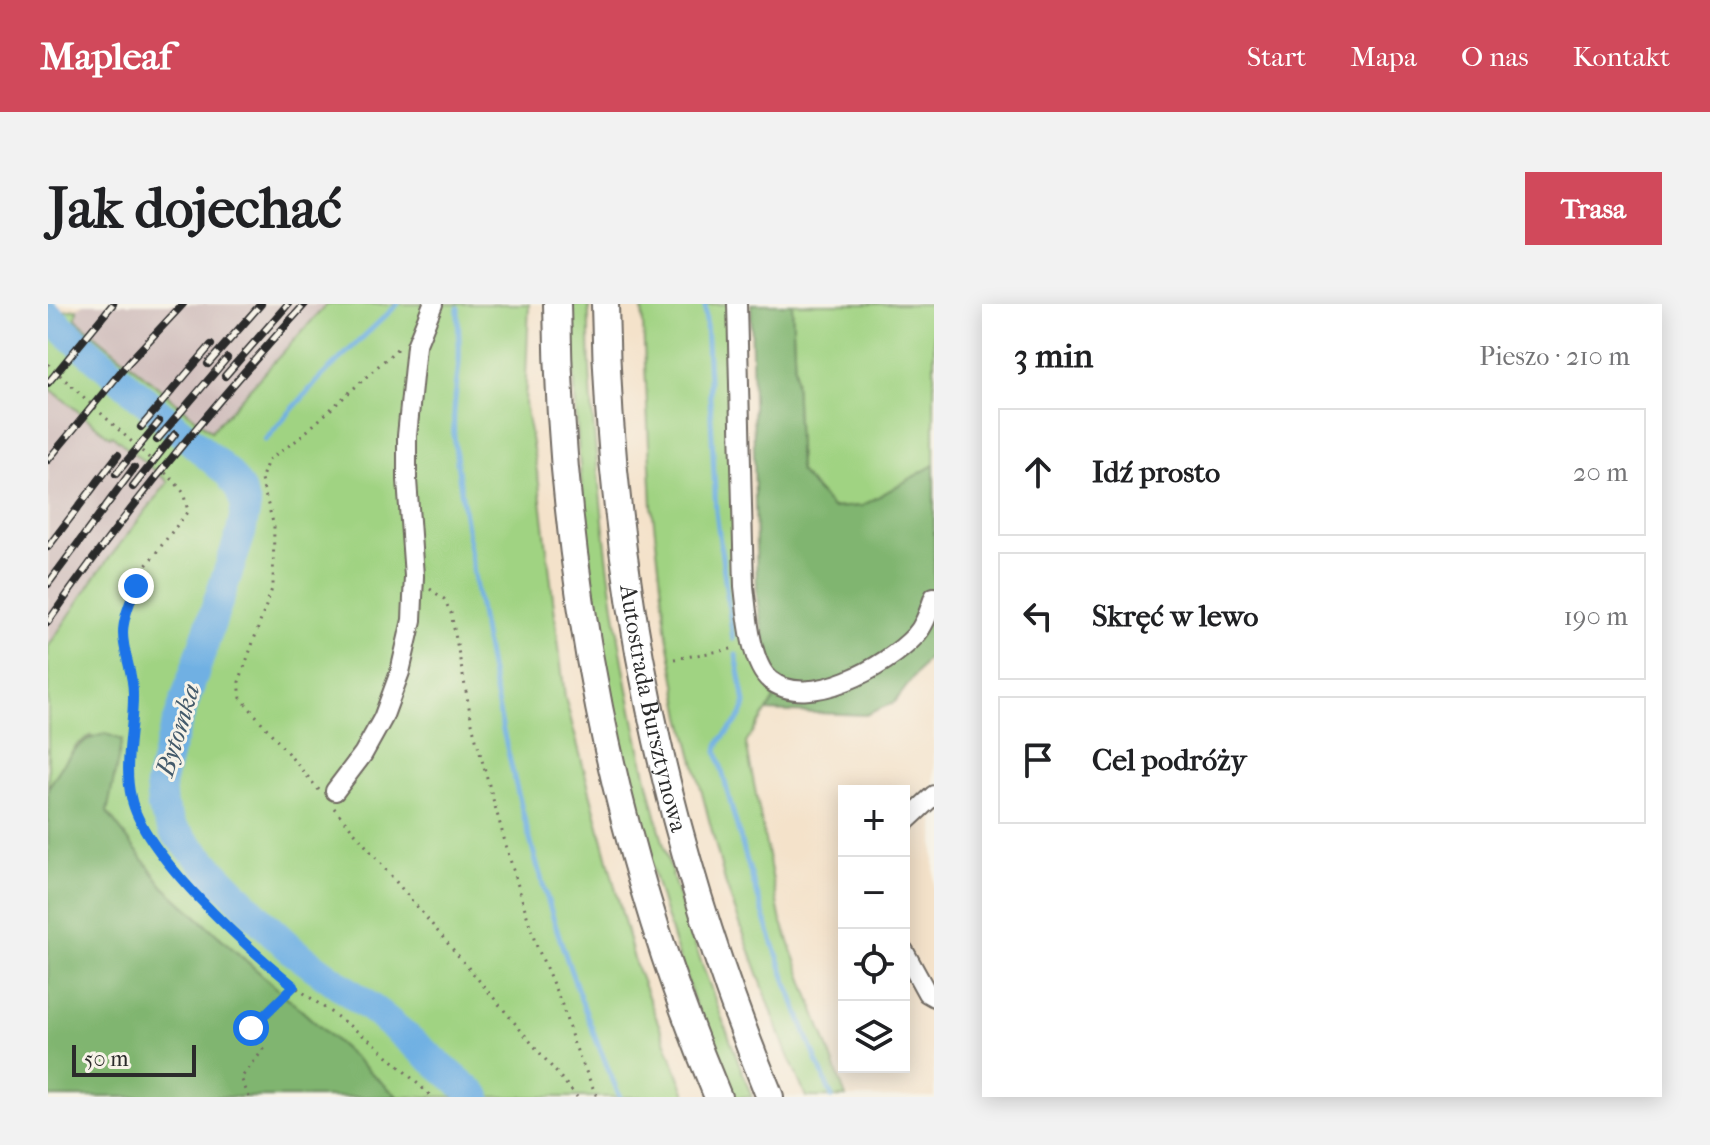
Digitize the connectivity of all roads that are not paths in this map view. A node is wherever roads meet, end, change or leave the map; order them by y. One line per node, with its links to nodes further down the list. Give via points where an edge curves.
1 (433, 304): 7 (street, via 407,347 412,620 383,718)
2 (557, 304): 11 (highway, Autostrada Bursztynowa, via 566,495 600,714 657,937)
3 (605, 304): 12 (highway, Autostrada Bursztynowa, via 616,500 649,708 671,808 707,928)
4 (737, 304): 5 (street, via 744,586 761,668 787,689 810,691 843,683 884,661 916,635)
5 (934, 597)
6 (934, 795): 8 (street)
7 (330, 797)
8 (910, 817)
9 (910, 962): 10 (street)
10 (934, 997)
11 (718, 1097)
12 (770, 1097)

